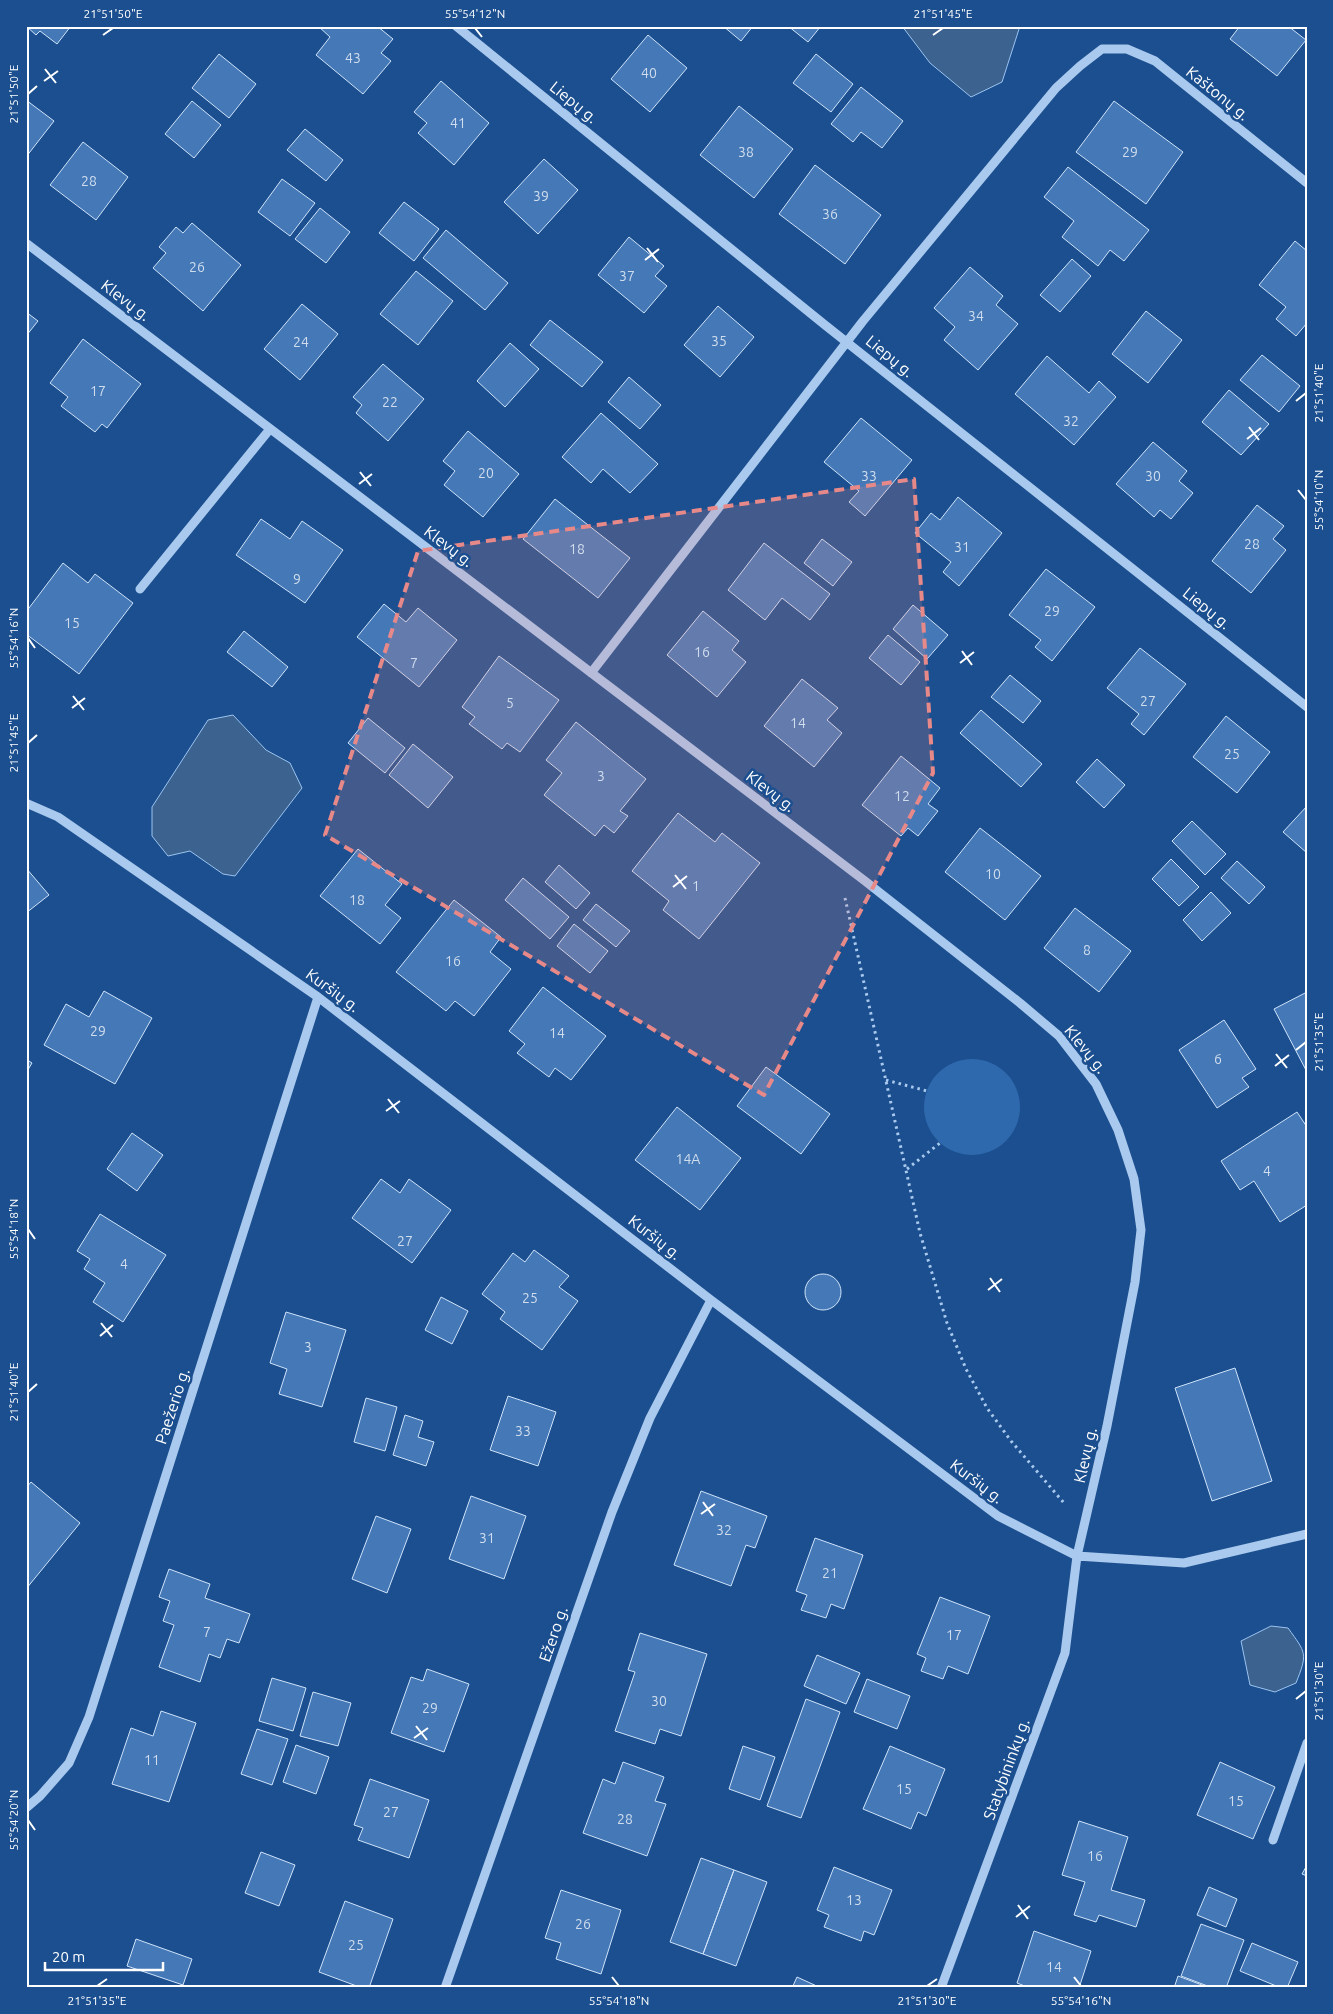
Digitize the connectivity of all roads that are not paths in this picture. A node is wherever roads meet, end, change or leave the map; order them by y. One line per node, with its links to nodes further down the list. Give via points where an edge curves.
1 (456, 26): 4 (street, Liepų g.)
2 (1307, 183): 4 (street, Kaštonų g., via 1155,61 1128,49 1102,50 1056,88)
3 (26, 243): 5 (street, Klevų g.)
4 (848, 342): 7 (street); 8 (street, Liepų g.)
5 (270, 429): 6 (street); 7 (street, Klevų g.)
6 (140, 589)
7 (591, 673): 13 (street, Klevų g., via 1020,1002 1059,1036 1096,1084 1118,1130 1134,1179 1141,1230 1135,1282 1109,1416)
8 (1307, 707)
9 (26, 803): 10 (street, Kuršių g., via 58,817)
10 (318, 997): 11 (street, Kuršių g.); 15 (street, Paežerio g., via 89,1717 69,1764)
11 (712, 1300): 13 (street, Kuršių g., via 998,1516); 17 (street, Ežero g., via 650,1418 612,1512)
12 (1307, 1534): 13 (street, Kuršių g., via 1184,1563)
13 (1077, 1556): 18 (street, Statybininkų g., via 1065,1653)
14 (1307, 1743): 16 (street)
15 (26, 1808)
16 (1273, 1840)
17 (445, 1988)
18 (941, 1988)

